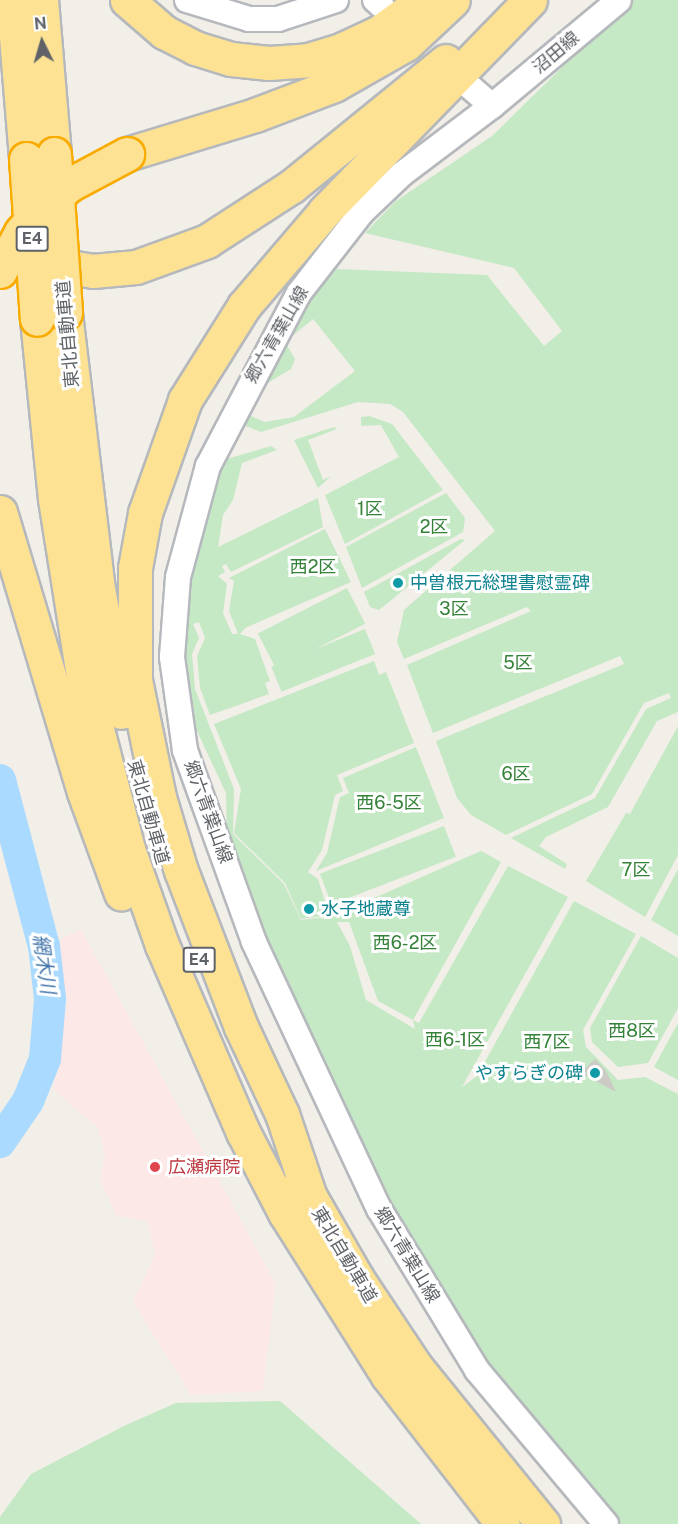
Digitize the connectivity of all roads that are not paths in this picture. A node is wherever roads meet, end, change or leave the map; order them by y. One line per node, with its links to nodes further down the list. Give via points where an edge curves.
1 (12, 0): 13 (highway, 東北自動車道 / E4)
2 (41, 0): 13 (highway, 東北自動車道 / E4)
3 (127, 0): 6 (highway, via 164,32 195,48 231,59 269,63 308,60 343,49 378,33)
4 (187, 0): 5 (street, via 239,17 278,19)
5 (336, 0)
6 (424, 0)
7 (453, 0): 15 (highway, bridge, via 406,44 334,85 264,112 127,154 69,185 21,232)
8 (523, 0): 14 (highway, via 292,186 207,241 136,267 93,271 49,266)
9 (530, 0): 19 (highway, via 325,211 244,306 185,400 145,513 135,568 135,680 159,797 188,891 241,1027 282,1114)
10 (619, 0): 12 (street, 沼田線)
11 (469, 86): 12 (street)
12 (492, 106): 22 (street, 郷六青葉山線, via 402,174 363,212 283,317 208,466 195,505 173,619 174,691 185,750 254,942 379,1209 477,1370)
13 (40, 157): 16 (highway, 東北自動車道 / E4, bridge)
14 (0, 243)
15 (0, 271)
16 (51, 316): 18 (highway, 東北自動車道 / E4, via 55,499 83,675 128,849 162,945); 19 (highway, 東北自動車道 / E4, via 97,583 135,770 190,939 228,1032)
17 (0, 512): 18 (highway, via 111,868 169,998)
18 (243, 1132): 20 (highway, 東北自動車道 / E4, via 334,1296 444,1453)
19 (310, 1200): 21 (highway, 東北自動車道 / E4, via 416,1366)
20 (503, 1524)
21 (543, 1524)
22 (606, 1524)

